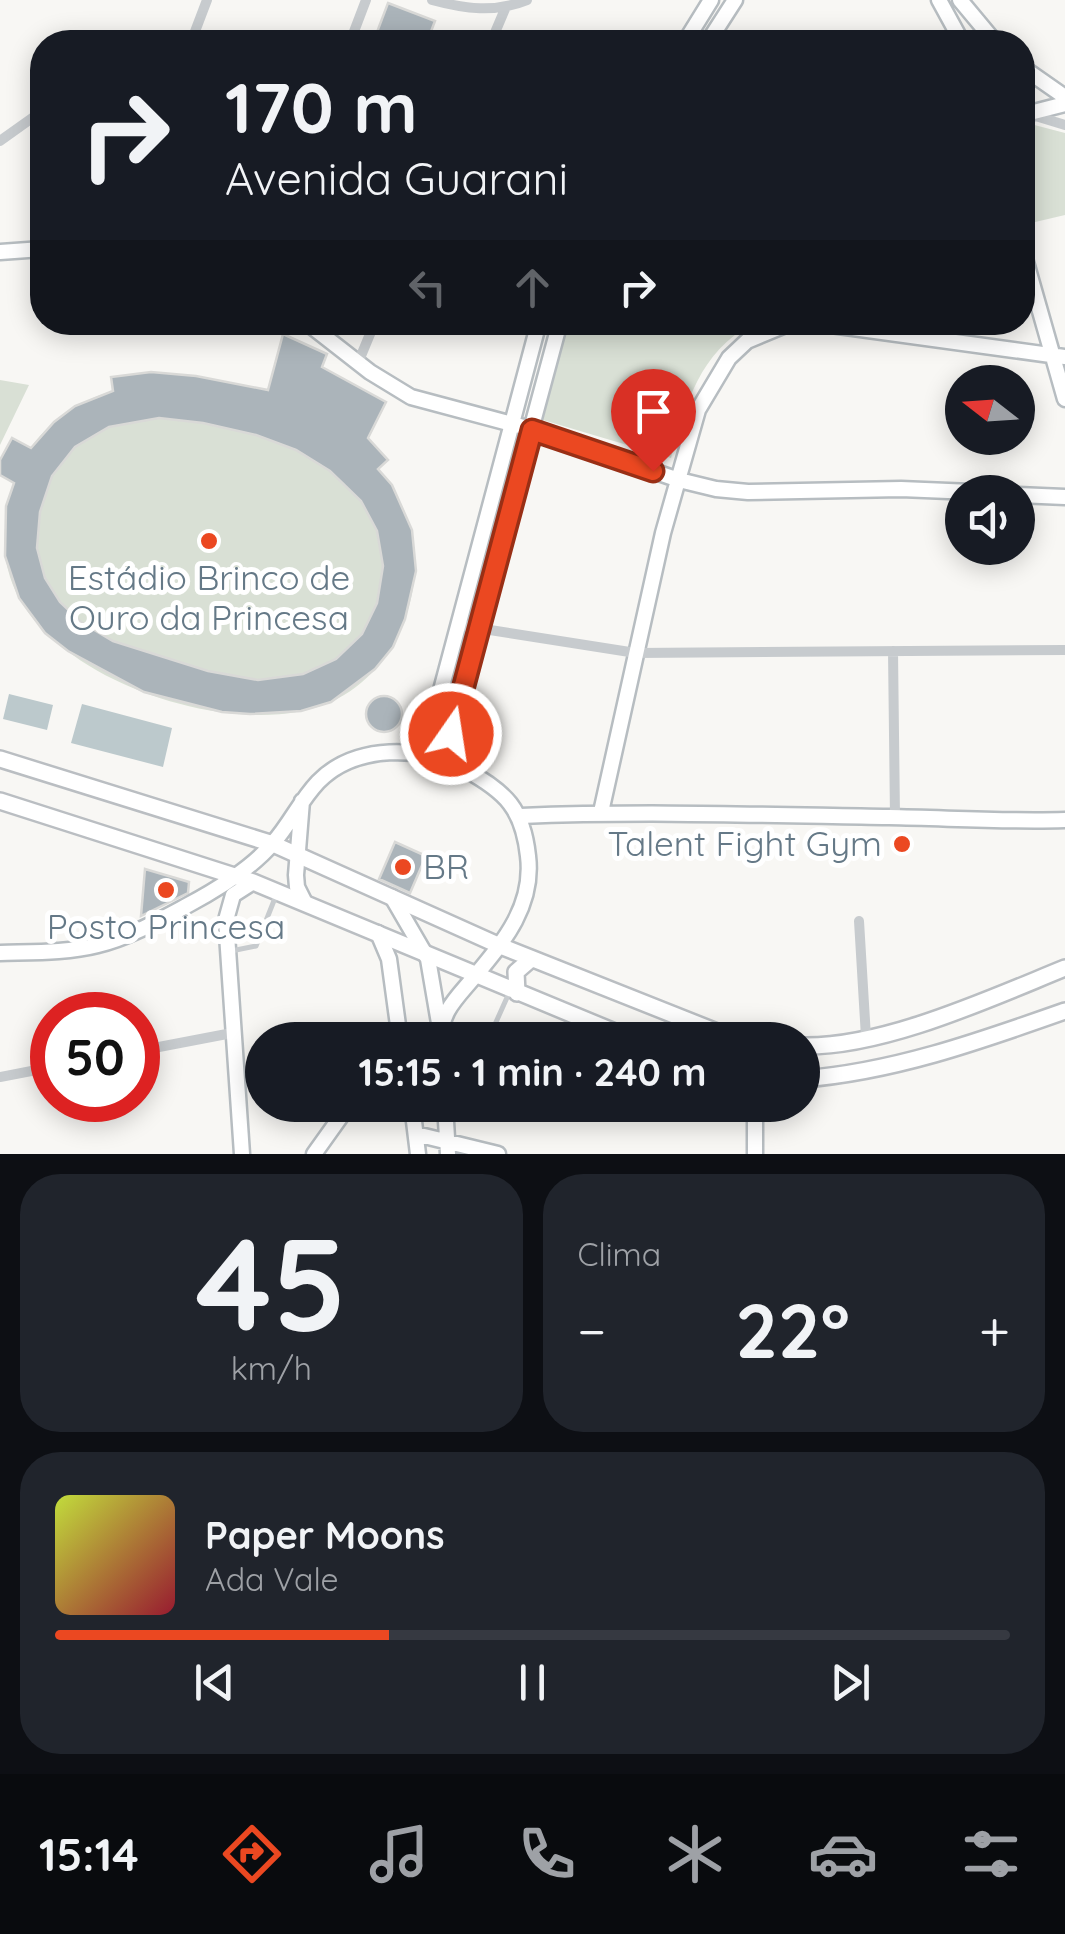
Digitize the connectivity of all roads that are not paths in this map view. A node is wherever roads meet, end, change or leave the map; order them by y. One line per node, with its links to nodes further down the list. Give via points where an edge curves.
1 (207, 0): 10 (street)
2 (366, 0): 11 (street)
3 (432, 0): 9 (street)
4 (527, 0): 9 (street)
5 (711, 0): 13 (main road)
6 (736, 0): 14 (main road)
7 (939, 0): 15 (main road)
8 (960, 0): 16 (main road)
9 (505, 9): 12 (street)
10 (196, 30)
11 (355, 30)
12 (496, 30)
13 (692, 30)
14 (716, 30)
15 (955, 30)
16 (985, 30)
17 (1035, 77): 18 (main road)
18 (1065, 100): 19 (main road)
19 (1035, 110)
20 (1035, 116): 22 (street)
21 (30, 120): 23 (street)
22 (1065, 125)
23 (0, 142)
24 (30, 250): 25 (main road)
25 (0, 252)
26 (1035, 286): 33 (main road)
27 (322, 335): 34 (main road)
28 (370, 335): 34 (street)
29 (535, 335): 36 (main road)
30 (557, 335): 37 (main road)
31 (759, 335): 38 (main road, via 729,358 706,393)
32 (909, 335): 33 (main road)
33 (1059, 356): 35 (main road)
34 (358, 363): 36 (main road, via 411,397)
35 (1065, 398)
36 (510, 424): 37 (main road); 42 (main road)
37 (532, 430): 38 (main road); 43 (main road)
38 (679, 480): 39 (main road, via 748,492); 46 (main road)
39 (945, 491)
40 (1035, 495): 41 (main road)
41 (1065, 497)
42 (458, 625): 43 (street); 47 (main road)
43 (478, 628): 46 (street); 49 (main road, via 452,723)
44 (1065, 650): 45 (street)
45 (893, 651): 46 (street); 54 (street)
46 (636, 653): 52 (main road)
47 (424, 754): 49 (main road); 51 (main road, via 373,754 344,763)
48 (0, 759): 56 (main road)
49 (455, 764): 53 (main road, via 487,781)
50 (0, 800): 58 (main road)
51 (302, 800): 56 (main road); 57 (main road)
52 (601, 812): 53 (main road); 54 (main road)
53 (521, 816): 67 (main road, via 529,859 526,894 515,925)
54 (895, 817): 55 (main road)
55 (1065, 820)
56 (273, 844): 57 (main road); 58 (main road)
57 (298, 854): 61 (main road); 63 (main road, via 297,887)
58 (234, 876): 59 (main road); 62 (main road)
59 (253, 882): 60 (main road); 64 (main road, via 233,895)
60 (277, 892): 63 (main road); 68 (lane, via 256,946)
61 (392, 896): 67 (main road); 70 (main road)
62 (197, 899): 64 (main road); 69 (main road, via 96,946)
63 (305, 903): 66 (main road)
64 (226, 920): 68 (main road)
65 (859, 921): 83 (street)
66 (378, 933): 70 (main road); 76 (main road, via 389,960)
67 (498, 945): 71 (main road); 73 (main road)
68 (228, 951): 82 (main road)
69 (0, 953)
70 (426, 954): 73 (main road); 77 (main road)
71 (531, 958): 74 (main road, via 516,972); 81 (main road)
72 (1065, 968): 83 (main road, via 920,1024)
73 (475, 976): 74 (main road); 78 (main road, via 447,1008)
74 (514, 991): 79 (lane); 80 (main road)
75 (1065, 1010): 88 (main road, via 970,1044)
76 (397, 1022)
77 (438, 1022)
78 (444, 1022)
79 (498, 1022)
80 (590, 1022)
81 (692, 1022)
82 (232, 1034): 85 (street); 95 (main road)
83 (866, 1037): 84 (main road)
84 (820, 1043)
85 (160, 1047)
86 (30, 1071): 87 (street)
87 (0, 1077)
88 (820, 1078)
89 (337, 1122): 96 (main road)
90 (414, 1122): 93 (main road)
91 (446, 1122): 94 (main road)
92 (755, 1122): 99 (main road)
93 (416, 1134): 94 (main road); 97 (main road)
94 (448, 1148): 98 (main road)
95 (242, 1154)
96 (314, 1154)
97 (418, 1154)
98 (498, 1154)
99 (755, 1154)

